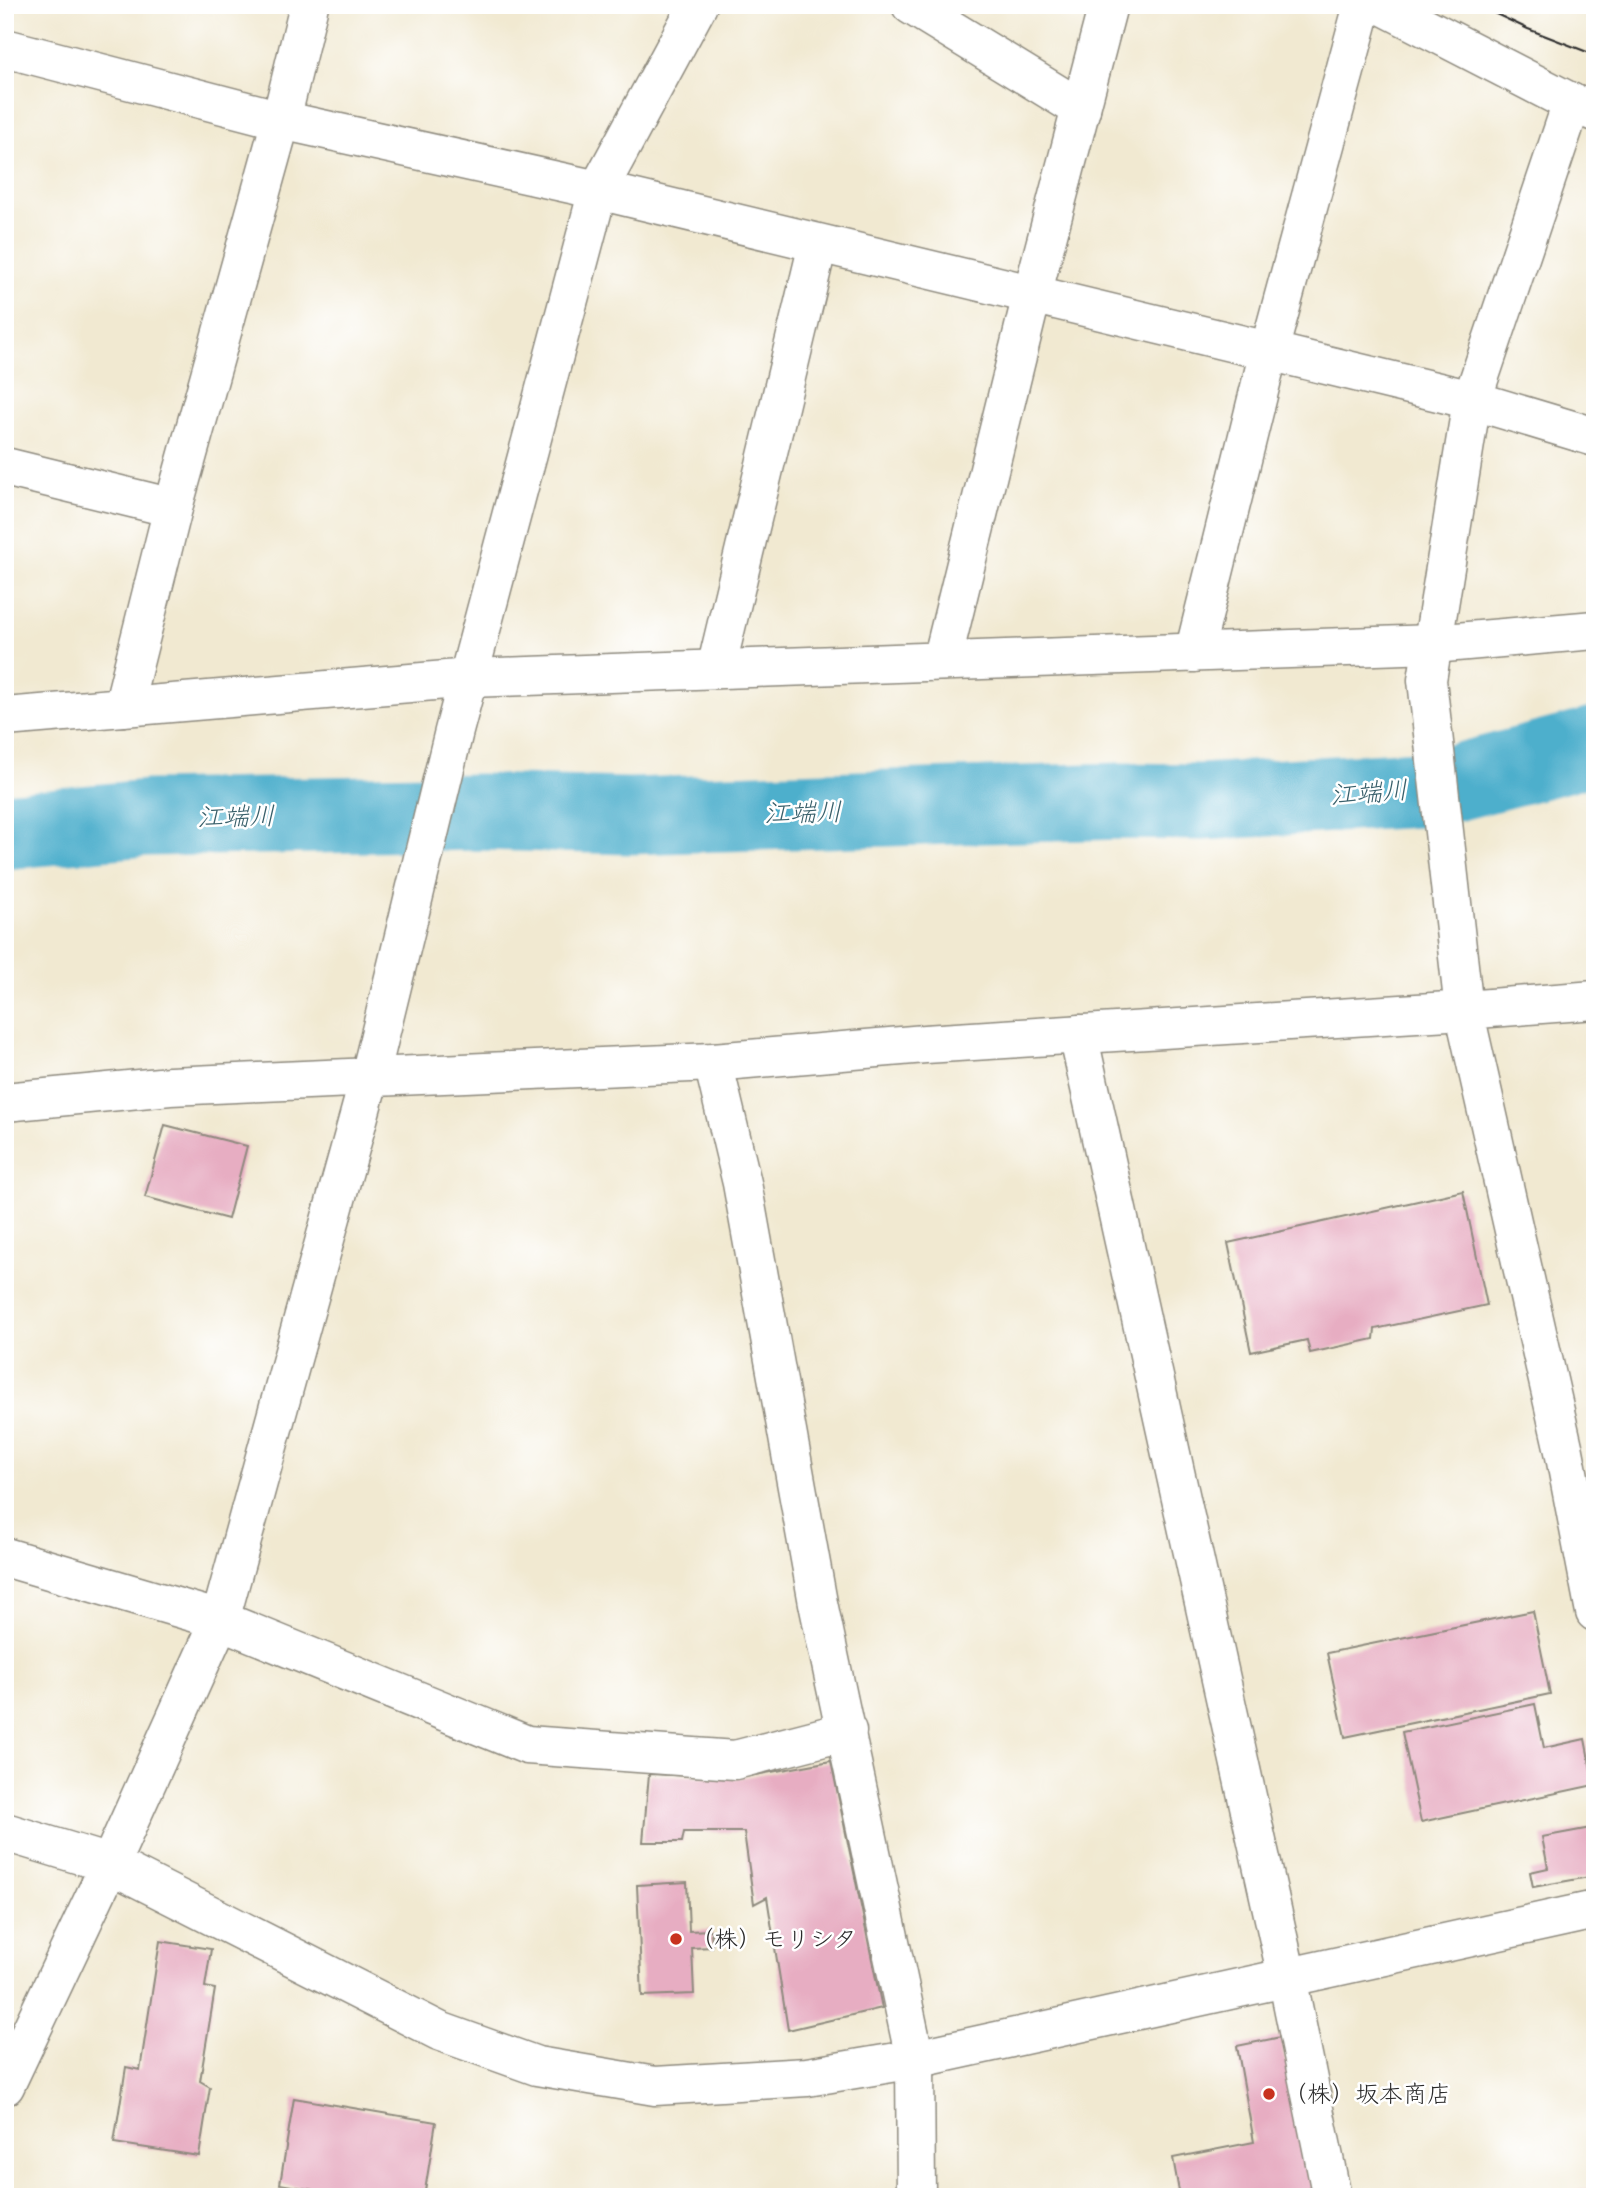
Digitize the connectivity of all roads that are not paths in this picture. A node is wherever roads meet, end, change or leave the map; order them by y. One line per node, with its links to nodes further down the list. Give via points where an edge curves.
1 (309, 5): 10 (street)
2 (698, 5): 11 (street)
3 (911, 5): 9 (street)
4 (1108, 5): 9 (street)
5 (1363, 5): 14 (street)
6 (1382, 5): 8 (street)
7 (5, 48): 10 (street)
8 (1583, 107): 15 (street)
9 (1081, 109): 13 (street)
10 (281, 120): 11 (street); 18 (street)
11 (598, 190): 12 (street); 24 (street)
12 (818, 243): 13 (street); 23 (street)
13 (1032, 295): 14 (street); 21 (street)
14 (1269, 351): 15 (street); 20 (street)
15 (1472, 400): 16 (street); 22 (street)
16 (1595, 437)
17 (5, 467): 18 (street)
18 (173, 508): 25 (street)
19 (1595, 630): 22 (street)
20 (1194, 653): 21 (street); 22 (street)
21 (942, 662): 23 (street)
22 (1430, 662): 27 (street)
23 (716, 669): 24 (street)
24 (470, 678): 25 (street); 31 (street)
25 (122, 707): 26 (street)
26 (5, 718)
27 (1463, 996): 28 (street); 29 (street); 34 (street)
28 (1595, 1000)
29 (1078, 1034): 30 (street); 40 (street)
30 (713, 1062): 31 (street); 36 (street, via 742,1183 818,1603)
31 (370, 1076): 32 (street, via 170,1086); 35 (street)
32 (5, 1102)
33 (5, 1557): 35 (street)
34 (1595, 1612)
35 (220, 1620): 36 (street, via 527,1745 735,1760); 38 (street)
36 (847, 1731): 41 (street)
37 (5, 1832): 38 (street)
38 (110, 1864): 41 (street, via 439,2031 537,2066 655,2086 807,2077); 42 (street)
39 (1595, 1910): 40 (street)
40 (1287, 1978): 41 (street); 44 (street)
41 (915, 2059): 43 (street)
42 (5, 2086)
43 (916, 2197)
44 (1332, 2197)

